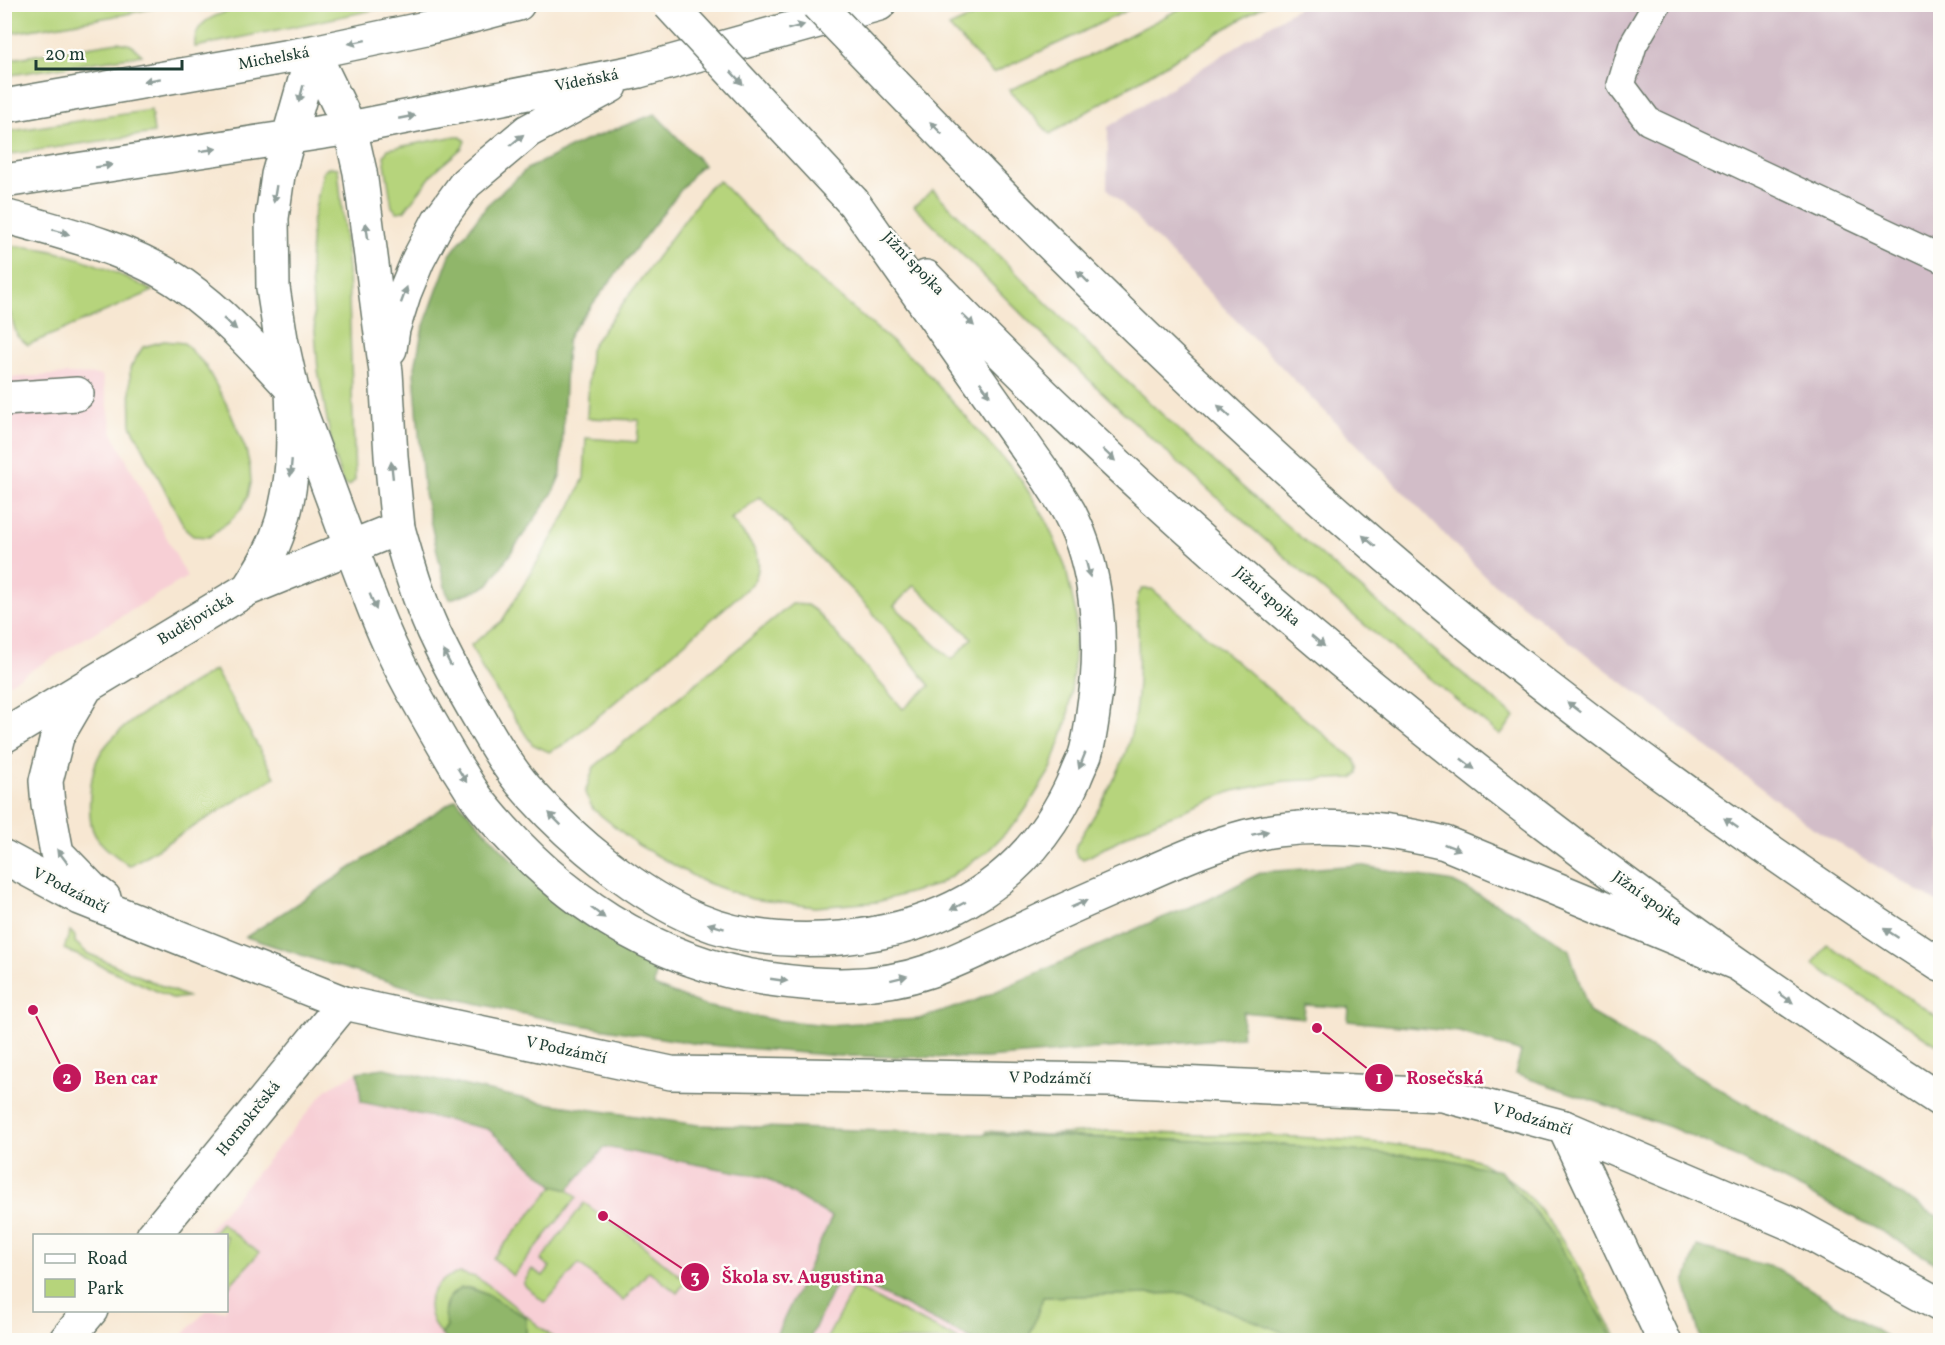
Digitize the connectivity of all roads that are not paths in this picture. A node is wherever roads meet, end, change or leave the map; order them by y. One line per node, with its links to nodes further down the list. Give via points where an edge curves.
1 (518, 4): 6 (main road, Michelská, one-way to 6)
2 (669, 4): 12 (main road, Jižní spojka, one-way to 12, bridge)
3 (818, 4): 27 (main road, one-way to 3, bridge, via 1663,775 1413,579 1300,481 1082,277)
4 (879, 4): 7 (main road, Vídeňská, one-way to 4)
5 (1657, 4): 14 (lane, via 1633,45 1621,85 1648,121)
6 (313, 52): 8 (main road, Michelská, one-way to 8); 9 (main road); 10 (main road, one-way to 10)
7 (639, 71): 9 (main road, Vídeňská, one-way to 7); 15 (main road, one-way to 7, via 393,329 418,260 439,220 466,183 528,131)
8 (4, 106)
9 (350, 128): 10 (main road, Vídeňská); 15 (main road, one-way to 9, via 360,172)
10 (289, 137): 11 (main road, one-way to 10); 16 (main road, one-way to 16, via 278,175 272,253 280,339)
11 (4, 181)
12 (854, 203): 19 (main road, one-way to 19, via 1049,480 1070,514 1093,588 1099,675 1085,754 1044,834 992,885 941,915 911,926 877,934 815,940 771,939 699,921 643,890 562,826 529,793 498,750 433,630); 26 (main road, Jižní spojka, one-way to 26, via 1062,411 1306,631 1446,747)
13 (4, 216): 16 (main road, one-way to 16, via 130,257 182,285 238,331)
14 (1941, 258)
15 (386, 372): 19 (main road, one-way to 15)
16 (292, 389): 20 (main road); 21 (main road, one-way to 21, via 294,434 286,509 277,537)
17 (77, 394): 18 (main road)
18 (4, 399)
19 (398, 528): 20 (main road, Budějovická)
20 (351, 548): 21 (main road, Budějovická); 26 (main road, one-way to 26, via 397,661 442,742 480,803 522,850 608,920 648,942 741,975 841,985 884,982 927,971 1233,839 1318,827 1360,828 1445,843)
21 (248, 589): 22 (main road, Budějovická)
22 (86, 686): 23 (main road, Budějovická); 25 (main road, V Podzámčí, one-way to 22, via 92,889 57,853 46,781 57,737)
23 (4, 736)
24 (4, 857): 25 (main road, V Podzámčí, via 80,898)
25 (137, 922): 28 (main road, V Podzámčí)
26 (1738, 964): 29 (main road, Jižní spojka, one-way to 29)
27 (1941, 965)
28 (344, 1003): 30 (main road, V Podzámčí, via 671,1073 1111,1080 1443,1095); 31 (main road, Hornokrčská)
29 (1941, 1100)
30 (1564, 1127): 32 (main road, V Podzámčí, via 1794,1226); 35 (main road)
31 (155, 1234)
32 (1941, 1305)
33 (90, 1312): 34 (main road)
34 (66, 1341)
35 (1664, 1341)

